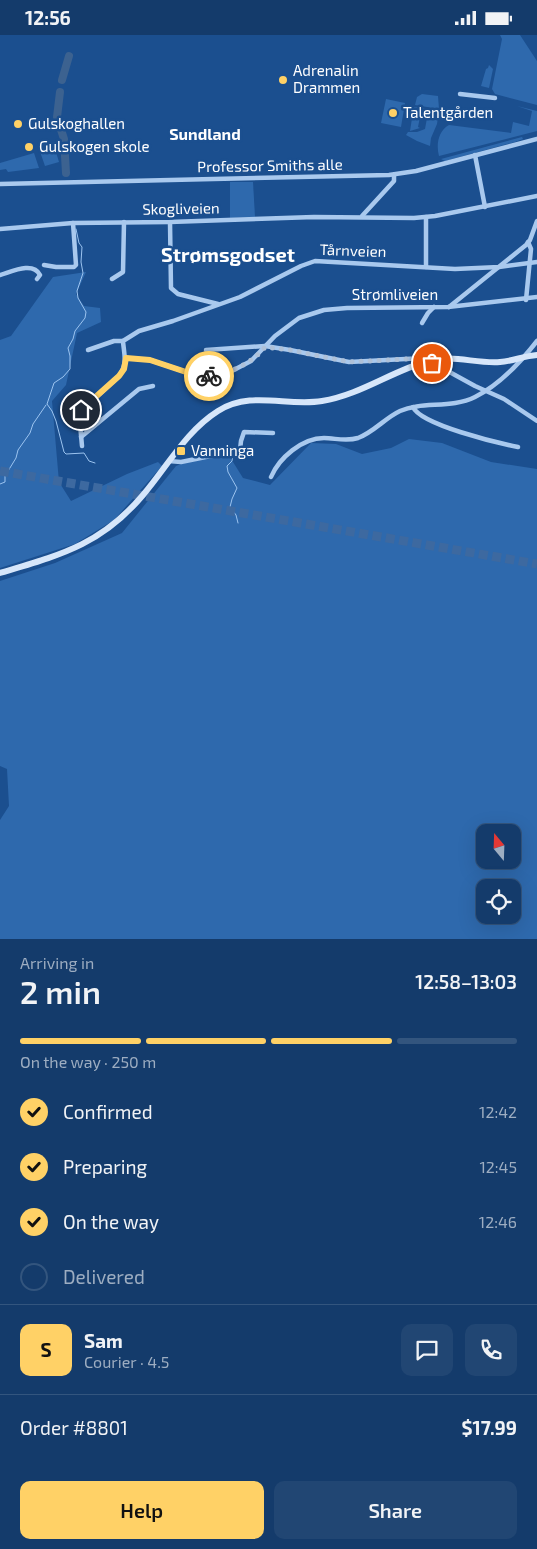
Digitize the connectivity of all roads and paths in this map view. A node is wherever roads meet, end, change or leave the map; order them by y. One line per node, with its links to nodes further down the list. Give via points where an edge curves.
1 (460, 94): 2 (street)
2 (495, 98)
3 (537, 139): 4 (street, Professor Smiths alle)
4 (475, 155): 5 (street, Professor Smiths alle); 8 (street)
5 (394, 175): 6 (street, Professor Smiths alle); 9 (street, via 394,181)
6 (0, 184)
7 (537, 196): 8 (street, Skogliveien)
8 (485, 207): 10 (street, Skogliveien)
9 (362, 216): 10 (street, Skogliveien, via 381,219); 12 (street, Skogliveien)
10 (426, 217): 20 (street)
11 (537, 221): 16 (street)
12 (170, 222): 14 (street, Skogliveien); 27 (street, via 171,288 178,294)
13 (73, 223): 14 (street, Skogliveien); 15 (street, Skogliveien); 19 (street, via 76,265)
14 (124, 223): 24 (street, via 124,272)
15 (0, 229)
16 (528, 242): 18 (street); 21 (street)
17 (537, 262): 18 (street, Tårnveien)
18 (530, 263): 21 (street, Tårnveien); 26 (street)
19 (44, 265)
20 (426, 267): 21 (street, Tårnveien); 27 (street, Tårnveien, via 315,261)
21 (499, 267): 29 (street)
22 (0, 275): 23 (street, via 34,269 40,275)
23 (37, 279)
24 (112, 279)
25 (537, 297): 26 (street, Strømliveien)
26 (526, 300): 29 (street, Strømliveien)
27 (220, 304): 31 (street, Tårnveien, via 139,331)
28 (434, 307): 29 (street, Strømliveien); 30 (street); 33 (street, Strømliveien, via 324,310 298,318)
29 (448, 307)
30 (422, 323)
31 (124, 341): 35 (street, Tårnveien, via 114,341); 38 (street)
32 (537, 341): 36 (street)
33 (265, 347): 34 (street); 38 (street, Strømliveien, via 251,361 228,373 210,376 192,374 150,360); 39 (street, via 349,362 424,358)
34 (206, 350)
35 (88, 351)
36 (526, 354): 37 (main road); 39 (main road, via 500,362); 41 (street)
37 (537, 355)
38 (126, 358): 45 (street, via 119,376 79,413)
39 (429, 361): 41 (street); 48 (main road, via 324,401 255,400 231,404 204,421)
40 (153, 386): 45 (street, via 139,389)
41 (486, 390): 42 (street, via 458,403); 43 (street)
42 (413, 407): 47 (street, via 418,415 462,433); 49 (street, via 400,411 357,438 319,438 306,443 287,455)
43 (537, 421)
44 (273, 433): 48 (street, via 244,432 240,450 181,462)
45 (81, 437): 46 (street)
46 (82, 446)
47 (518, 447)
48 (169, 461): 50 (main road, via 128,512 97,537 64,553)
49 (271, 477)
50 (0, 573)

